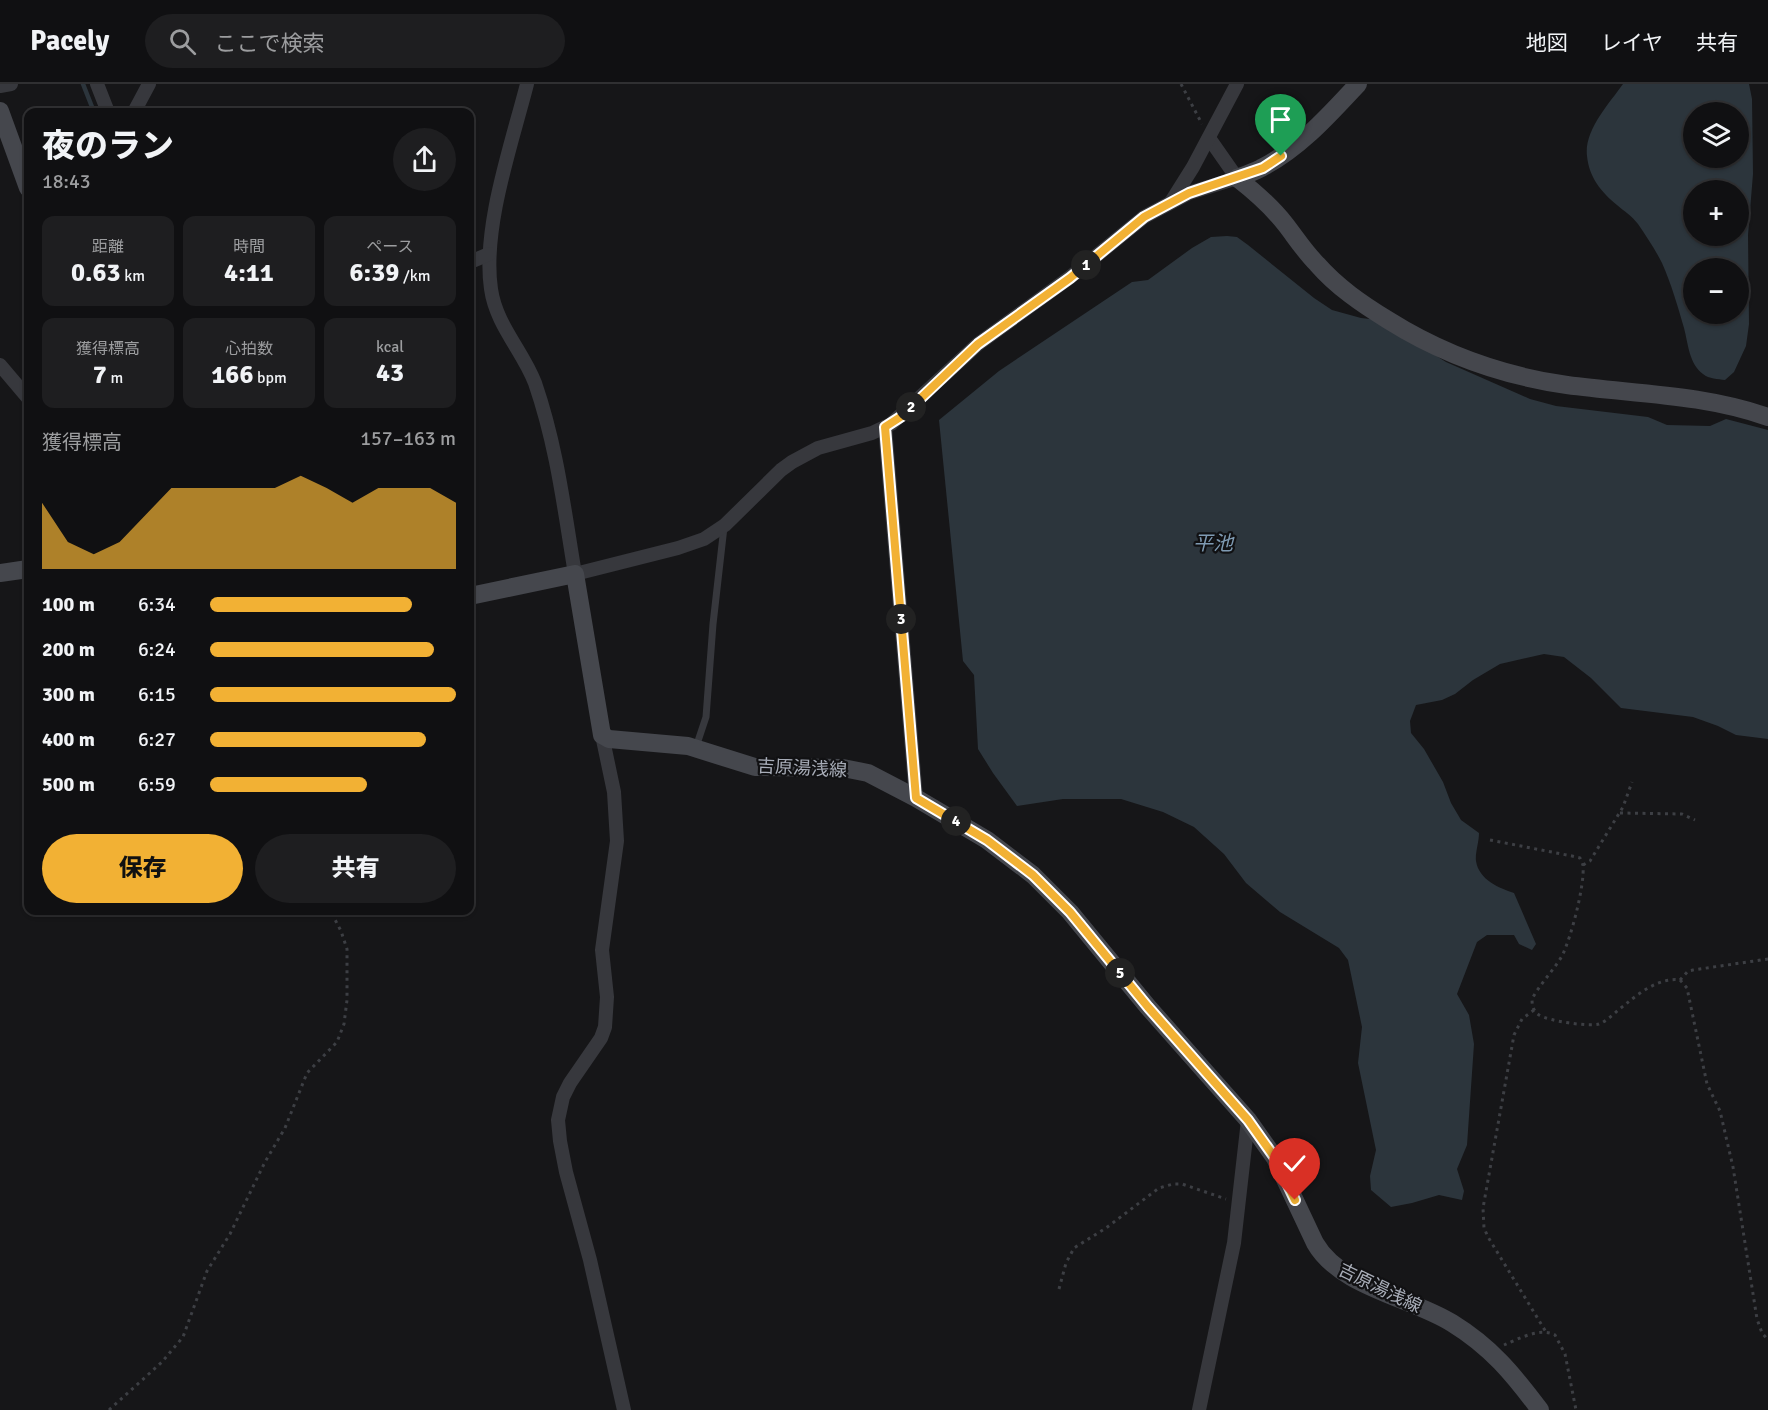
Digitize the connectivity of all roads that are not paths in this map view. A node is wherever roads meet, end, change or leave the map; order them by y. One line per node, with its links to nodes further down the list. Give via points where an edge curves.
1 (11, 84): 7 (street)
2 (97, 84): 8 (street)
3 (149, 84): 9 (street)
4 (527, 84): 15 (street, via 501,186)
5 (1237, 84): 11 (street)
6 (1358, 84): 13 (main road, via 1291,149 1263,168)
7 (0, 86)
8 (106, 108)
9 (136, 108)
10 (0, 111): 12 (main road)
11 (1209, 138): 13 (street); 14 (street)
12 (24, 177)
13 (1237, 178): 14 (street, via 1200,188); 19 (main road, via 1268,204 1317,266 1347,292 1391,322 1448,351 1542,380 1695,399)
14 (1171, 202): 20 (street, via 1144,217 1070,278 978,344 902,416)
15 (489, 254): 16 (street); 24 (street, via 491,291 504,328 534,380 556,455)
16 (474, 260)
17 (0, 366): 18 (street)
18 (24, 393)
19 (1768, 417)
20 (885, 427): 21 (street, via 818,448 797,459); 28 (street)
21 (725, 525): 24 (street, via 692,544); 27 (lane, via 706,717)
22 (24, 570): 23 (main road)
23 (0, 573)
24 (575, 574): 25 (main road); 26 (main road)
25 (474, 595)
26 (602, 735): 27 (main road, 吉原湯浅線, via 609,739); 30 (street, via 617,821 616,857 602,950 607,997 605,1027 570,1083 558,1120 566,1172)
27 (696, 747): 28 (main road, 吉原湯浅線, via 755,767 858,771)
28 (916, 798): 29 (main road, 吉原湯浅線, via 987,840 1033,875 1070,912)
29 (1248, 1120): 31 (street, via 1240,1203); 32 (main road, 吉原湯浅線, via 1275,1158 1314,1243 1329,1263 1449,1321 1491,1351)
30 (624, 1410)
31 (1199, 1410)
32 (1540, 1410)

